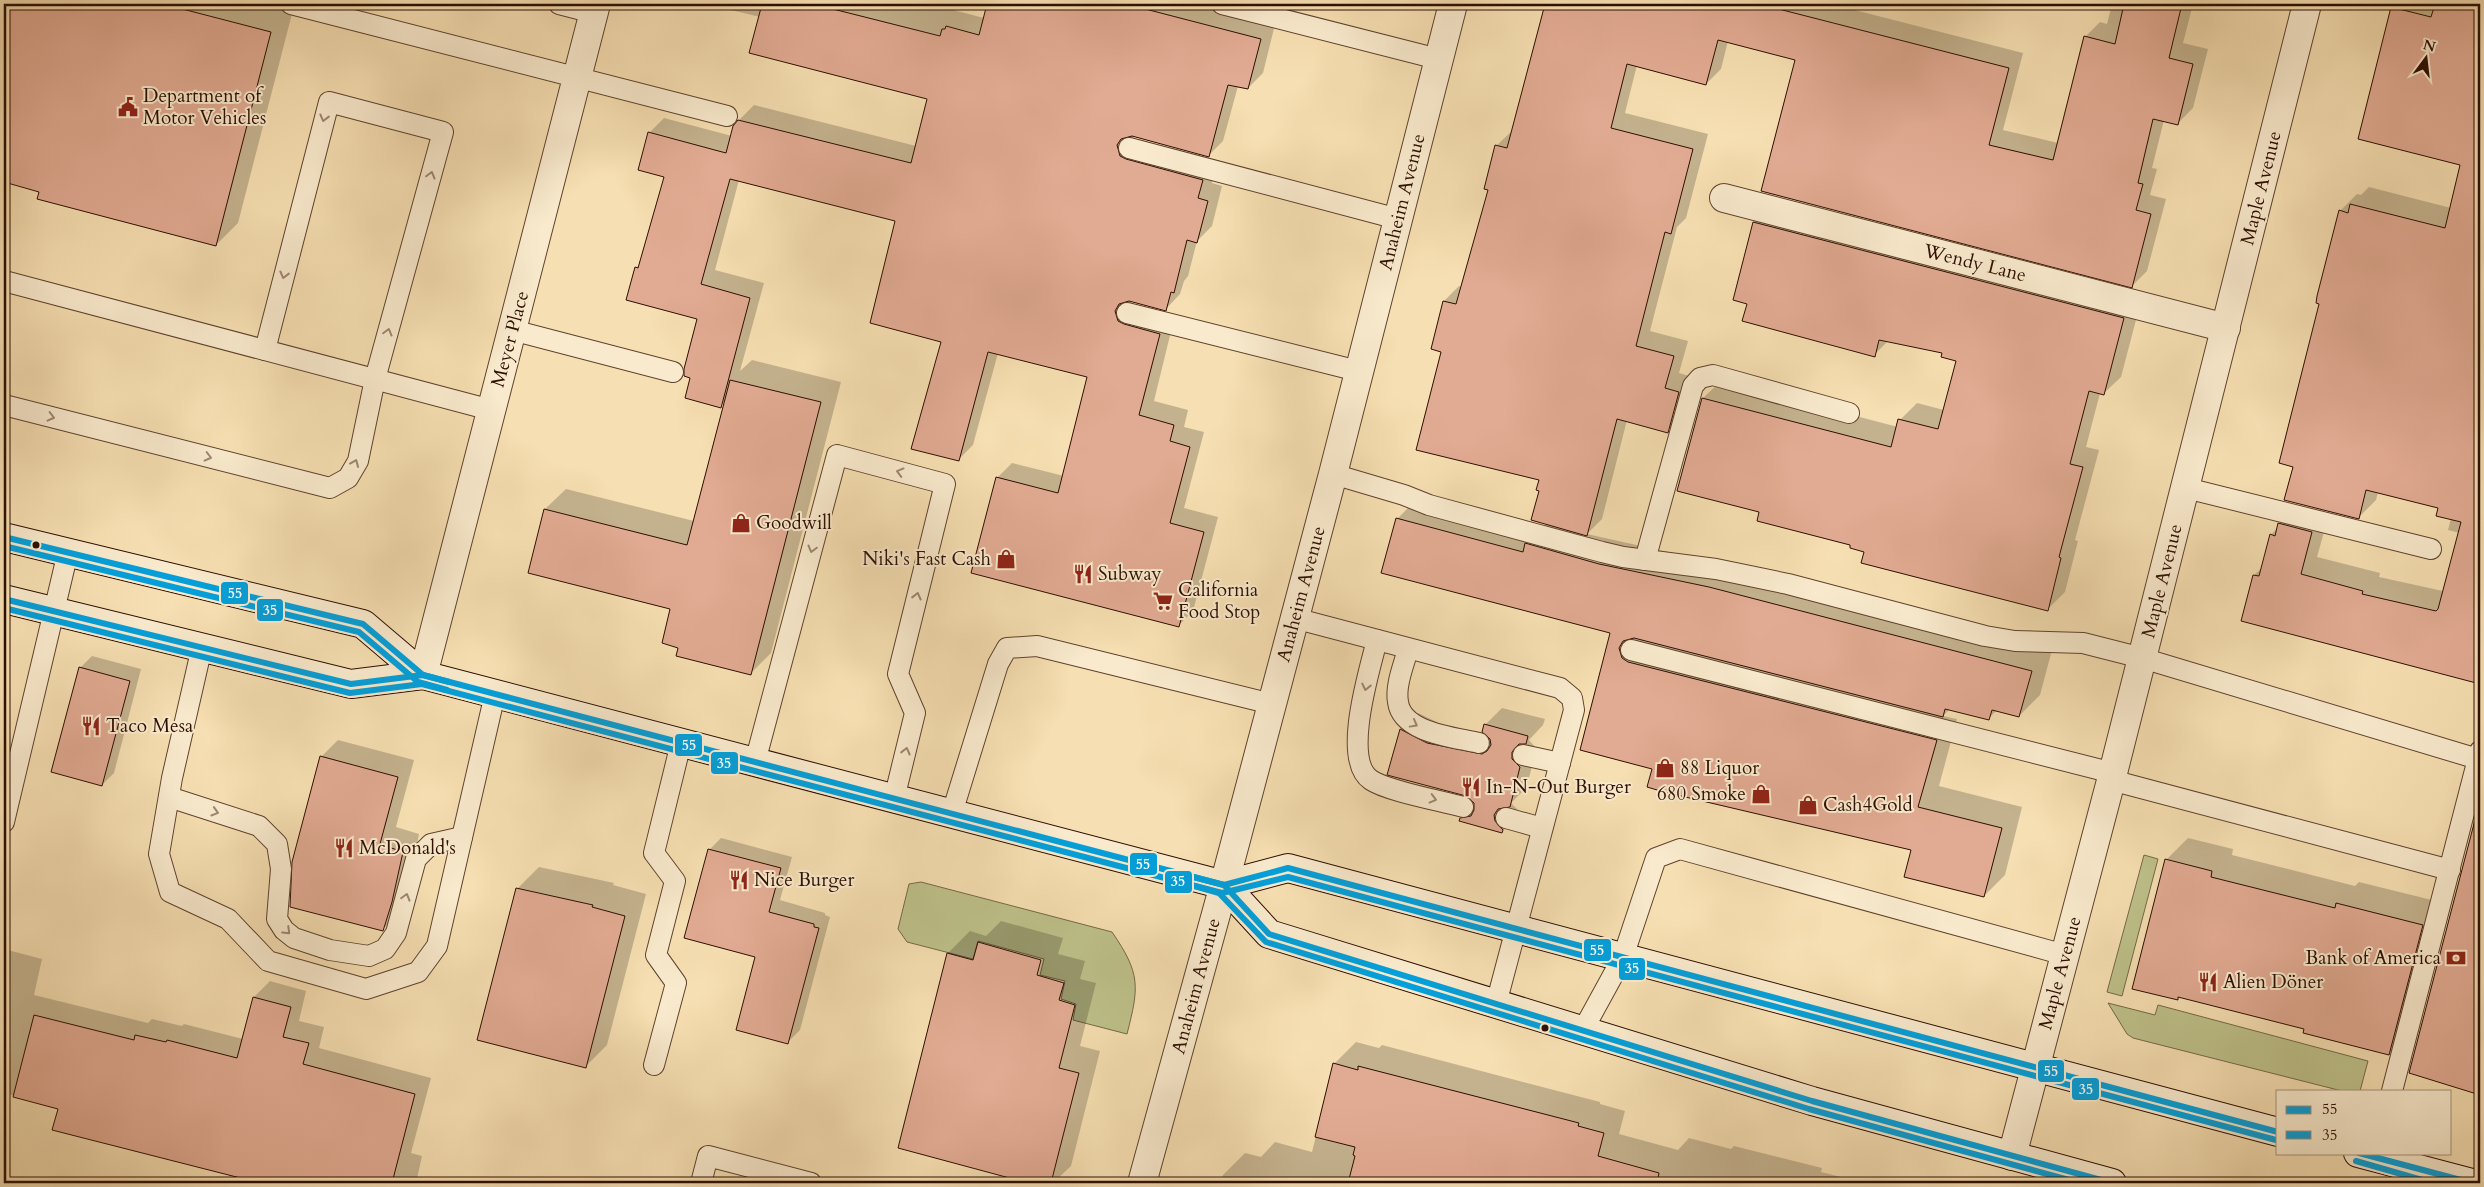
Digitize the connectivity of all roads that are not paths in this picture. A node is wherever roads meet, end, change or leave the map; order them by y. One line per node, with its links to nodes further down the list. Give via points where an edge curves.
1 (291, 4): 8 (lane)
2 (560, 4): 6 (lane)
3 (1222, 4): 7 (lane)
4 (1453, 4): 7 (main road, Anaheim Avenue)
5 (2307, 4): 15 (main road, Maple Avenue)
6 (595, 8): 8 (main road, Meyer Place)
7 (1438, 59): 12 (main road, Anaheim Avenue)
8 (578, 77): 9 (lane); 16 (main road, Meyer Place)
9 (727, 116)
10 (1129, 148): 12 (lane)
11 (1724, 198): 15 (main road, Wendy Lane)
12 (1398, 219): 18 (main road, Anaheim Avenue)
13 (4, 281): 17 (lane)
14 (1127, 313): 18 (lane)
15 (2226, 328): 25 (main road, Maple Avenue)
16 (512, 330): 19 (lane); 22 (main road, Meyer Place)
17 (265, 350): 20 (lane); 20 (lane, one-way to 17, via 443,132 328,102)
18 (1358, 371): 24 (main road, Anaheim Avenue)
19 (673, 372)
20 (375, 379): 21 (lane, one-way to 20, via 330,488 348,478 358,461); 22 (lane)
21 (4, 405)
22 (491, 410): 38 (main road, Meyer Place)
23 (1849, 413): 29 (lane, via 1713,375 1700,378 1693,386)
24 (1333, 474): 29 (lane, via 1429,505 1602,552); 32 (main road, Anaheim Avenue)
25 (2186, 488): 27 (lane); 37 (main road, Maple Avenue)
26 (4, 536): 28 (main road)
27 (2431, 549)
28 (68, 552): 31 (lane); 38 (main road, via 363,624)
29 (1644, 560): 37 (lane, via 1716,569 1788,584 1985,636 2015,641 2083,643)
30 (4, 599): 31 (main road)
31 (54, 611): 34 (main road); 53 (lane)
32 (1294, 618): 33 (lane); 40 (main road, Anaheim Avenue)
33 (1377, 640): 35 (lane); 50 (lane, one-way to 50, via 1358,735 1363,772 1371,780 1392,788)
34 (202, 647): 38 (main road, via 351,684); 48 (lane)
35 (1408, 649): 42 (lane, one-way to 42, via 1398,687 1401,714 1418,727); 46 (lane, via 1560,688 1572,698 1574,710)
36 (1631, 650): 47 (lane)
37 (2142, 658): 44 (lane); 47 (main road, Maple Avenue)
38 (423, 675): 39 (main road)
39 (495, 694): 41 (main road); 55 (lane)
40 (1272, 704): 51 (lane, via 1037,646 1007,648 998,664); 57 (main road, Anaheim Avenue)
41 (681, 743): 45 (main road); 63 (lane, via 654,853 675,881 656,955 676,983)
42 (1479, 743)
43 (1523, 755): 46 (lane)
44 (2479, 755): 56 (lane)
45 (754, 762): 49 (main road); 49 (lane, one-way to 45, via 915,713 898,674 945,484 837,455)
46 (1560, 762): 54 (lane)
47 (2112, 776): 56 (lane); 59 (main road, Maple Avenue)
48 (169, 798): 55 (lane, one-way to 55, via 259,826 277,844 281,869 276,919 284,930 294,938 330,950 369,956 385,949 396,933 416,859 431,844); 55 (lane, via 159,854 170,892 228,918 268,961 366,989 418,972 437,946)
49 (894, 799): 51 (main road)
50 (1463, 807)
51 (952, 814): 57 (main road)
52 (1506, 818): 54 (lane)
53 (4, 822)
54 (1542, 828): 58 (lane)
55 (462, 837)
56 (2450, 870): 65 (lane)
57 (1224, 885): 58 (main road, via 1288,868); 61 (main road, via 1268,934); 72 (main road, Anaheim Avenue)
58 (1517, 928): 60 (main road); 61 (lane)
59 (2065, 955): 60 (lane, via 1680,850 1656,858); 64 (main road, Maple Avenue)
60 (1622, 957): 62 (lane); 64 (main road)
61 (1496, 1004): 62 (main road)
62 (1583, 1030): 68 (main road, via 1812,1102)
63 (654, 1065)
64 (2035, 1068): 66 (main road); 68 (main road, Maple Avenue)
65 (2392, 1090)
66 (2276, 1131)
67 (2369, 1155): 69 (main road)
68 (2012, 1156): 73 (main road)
69 (2431, 1178): 74 (main road)
70 (702, 1183): 71 (lane, via 708,1156)
71 (811, 1183)
72 (1142, 1183)
73 (2112, 1183)
74 (2472, 1183)

